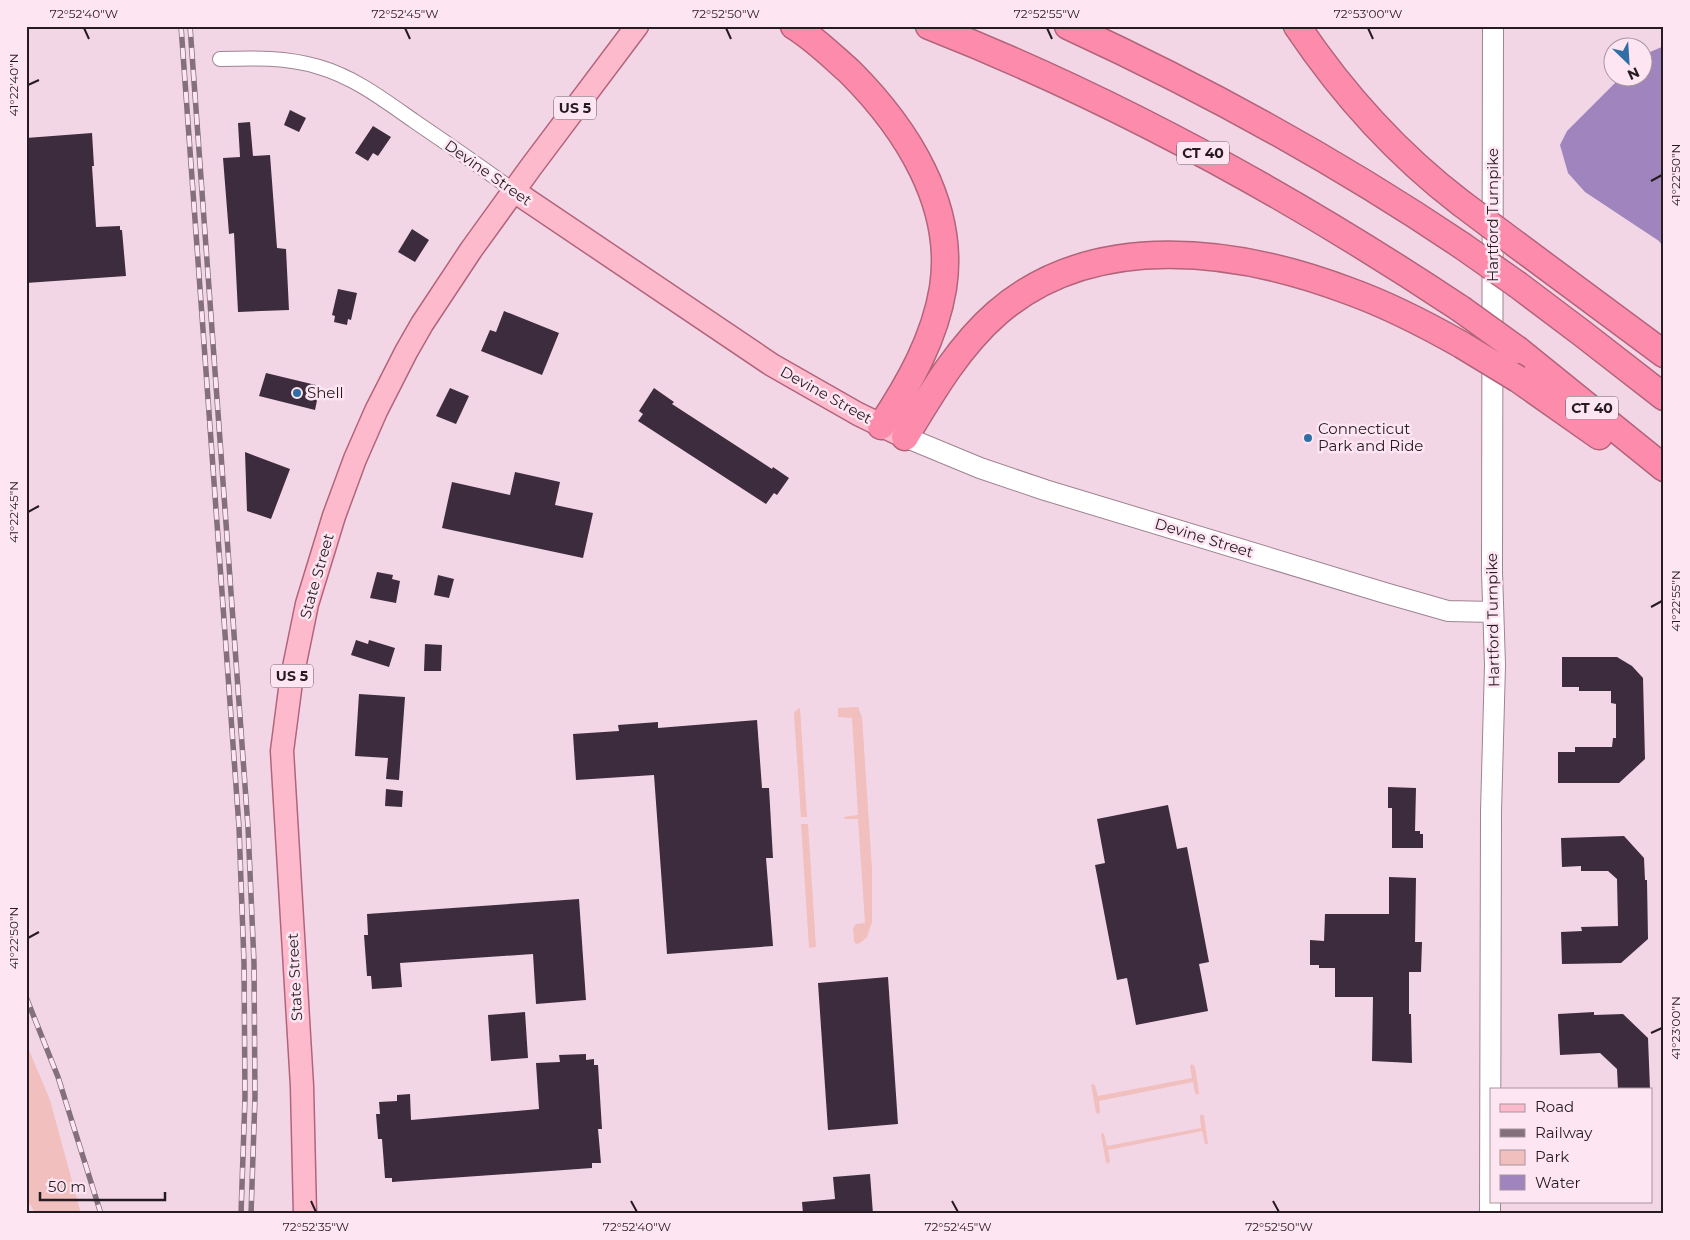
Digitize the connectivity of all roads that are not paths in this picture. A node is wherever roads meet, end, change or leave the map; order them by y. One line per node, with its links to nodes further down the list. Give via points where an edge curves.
1 (637, 26): 8 (main road, State Street / US 5)
2 (794, 26): 11 (highway, via 836,59 898,126 925,176 941,227 944,273 936,319 901,396)
3 (929, 26): 13 (highway, CT 40, bridge, via 1072,88 1214,159 1313,215 1461,309 1518,350)
4 (1068, 26): 10 (highway, bridge, via 1271,127 1369,185 1518,285)
5 (1297, 26): 9 (highway, bridge, via 1338,82 1409,159 1461,203)
6 (1493, 26): 15 (main road, Hartford Turnpike)
7 (220, 59): 8 (street, Devine Street, via 289,61 341,75 395,107)
8 (514, 191): 11 (main road, Devine Street, via 772,365); 17 (main road, State Street / US 5, via 422,324 386,389 334,516 299,641 282,751 302,1086)
9 (1664, 354)
10 (1664, 397)
11 (881, 426): 12 (main road, Devine Street)
12 (905, 437): 14 (highway, bridge, via 962,350 998,312 1024,294 1051,278 1108,260 1186,256 1287,270 1336,286 1420,322 1518,379); 15 (main road, Devine Street, via 1035,487 1385,593 1448,611)
13 (1664, 468)
14 (1664, 483)
15 (1493, 612): 16 (main road, Hartford Turnpike)
16 (1490, 1088)
17 (306, 1214)

